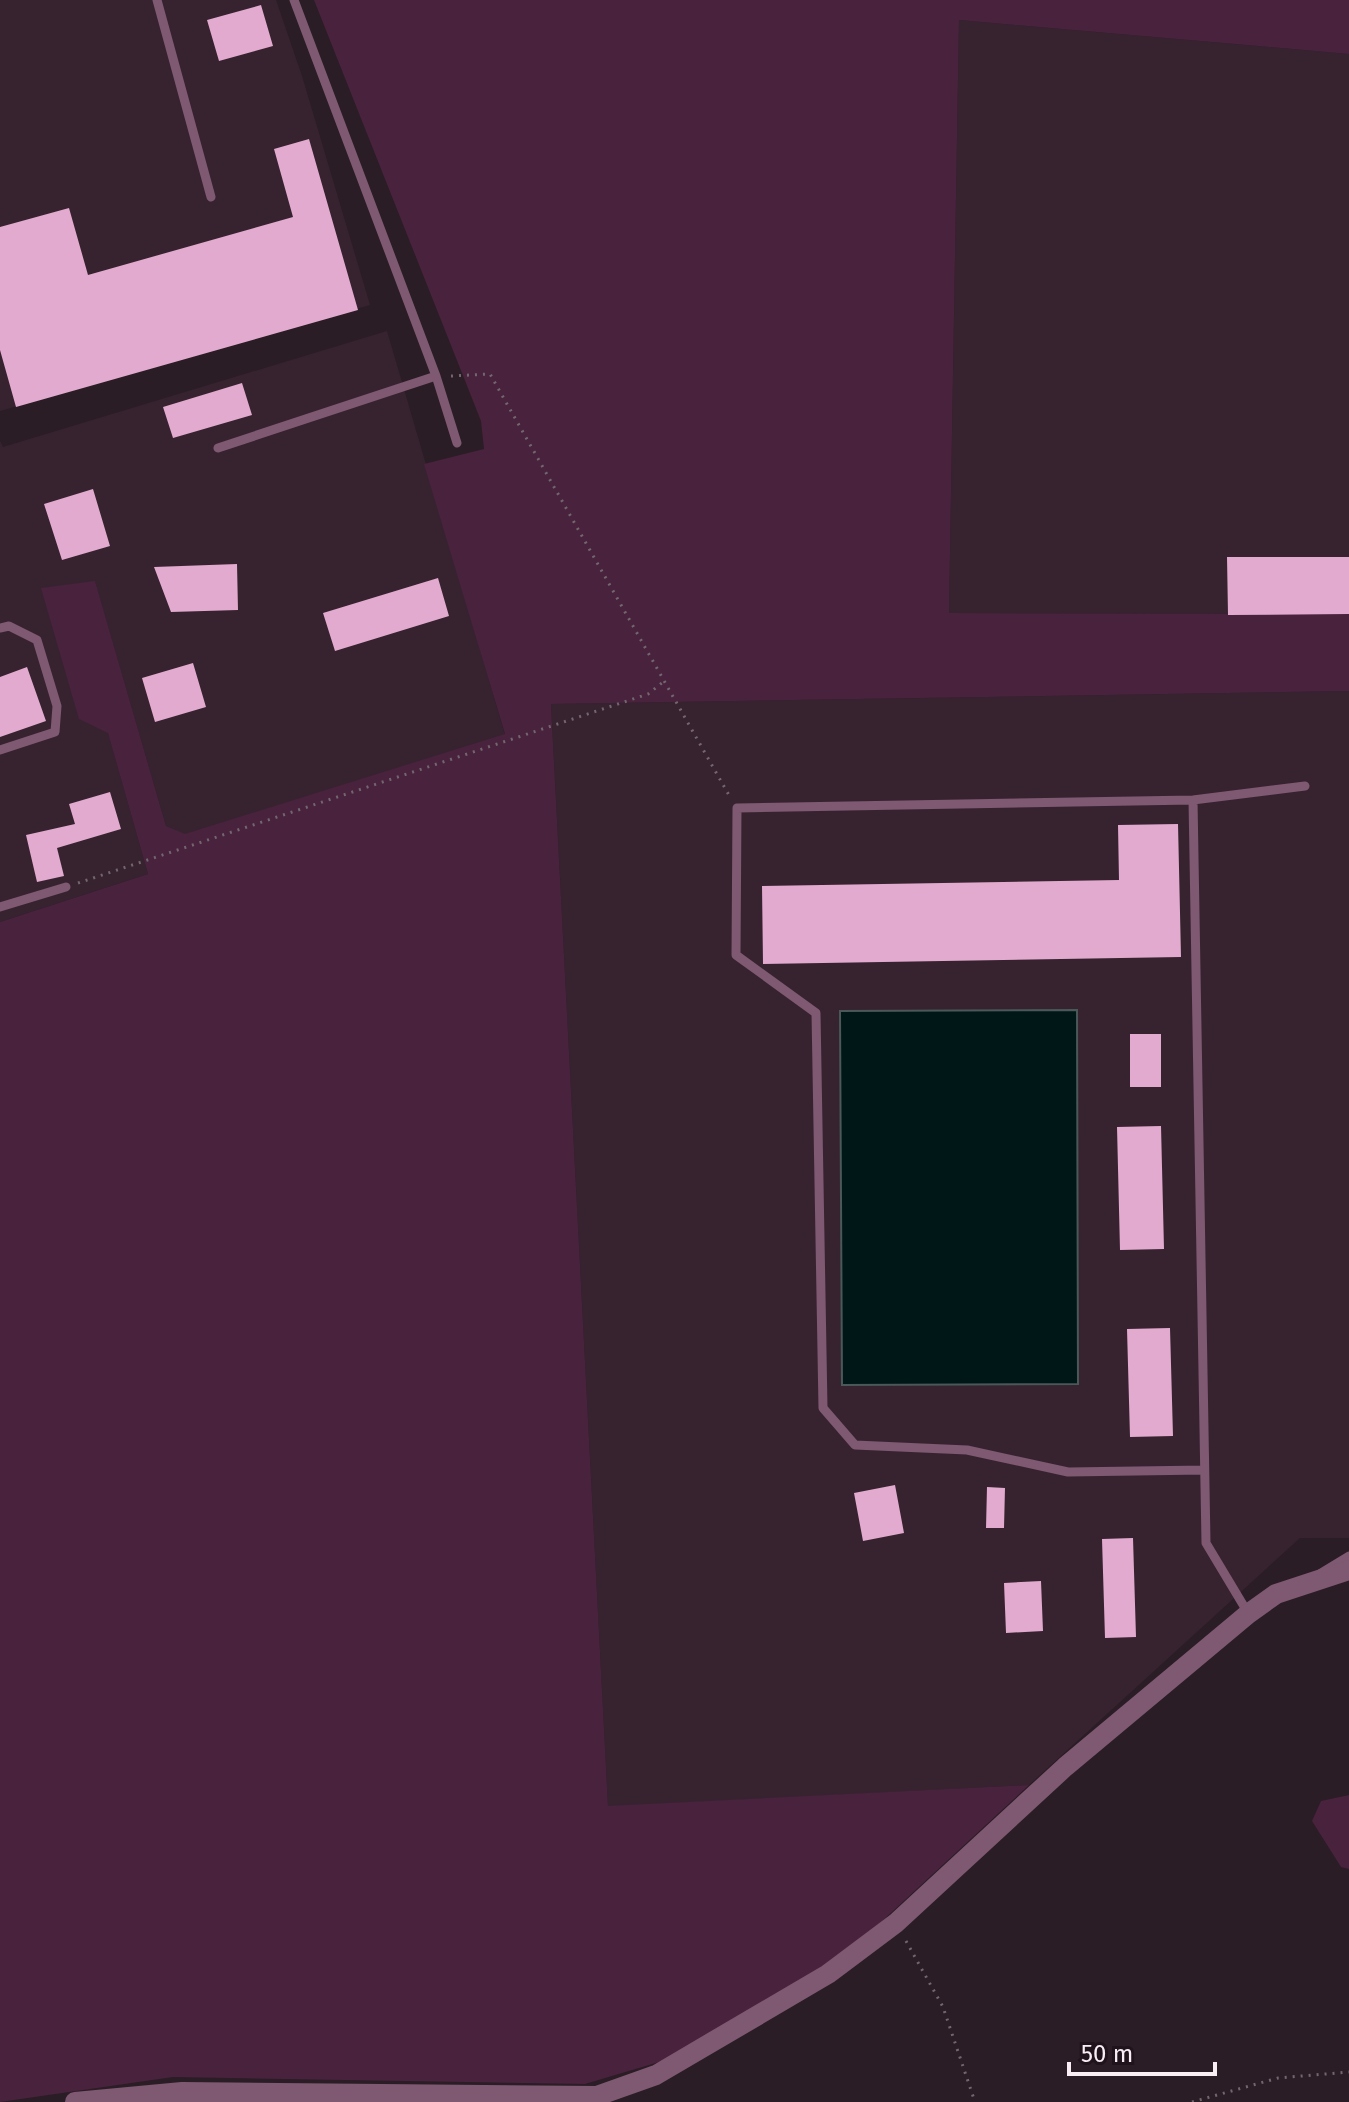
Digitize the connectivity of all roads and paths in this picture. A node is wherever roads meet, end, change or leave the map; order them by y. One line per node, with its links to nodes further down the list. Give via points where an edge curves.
1 (157, 0): 3 (lane)
2 (294, 0): 4 (lane)
3 (211, 197)
4 (436, 376): 5 (lane); 6 (lane); 8 (path, via 490,374)
5 (457, 443)
6 (218, 448)
7 (0, 628): 9 (lane, via 9,626 37,640 57,706 55,732)
8 (663, 682): 12 (path); 13 (path, via 648,694)
9 (0, 750)
10 (1305, 786): 11 (lane)
11 (1193, 800): 12 (lane); 15 (lane)
12 (737, 808): 15 (lane, via 736,955 816,1013 823,1408 855,1445 967,1450 1068,1472)
13 (66, 887): 14 (lane)
14 (0, 907)
15 (1204, 1470): 19 (lane, via 1206,1543)
16 (1349, 1556): 18 (lane)
17 (1349, 1570): 18 (street)
18 (1312, 1580): 19 (street, via 1276,1594)
19 (1248, 1614): 20 (street, via 1065,1767)
20 (896, 1923): 22 (street, via 828,1974 669,2067 597,2096 182,2092); 23 (path, via 943,2007)
21 (1349, 2072): 24 (path, via 1278,2078)
22 (75, 2102)
23 (975, 2102)
24 (1192, 2102)

